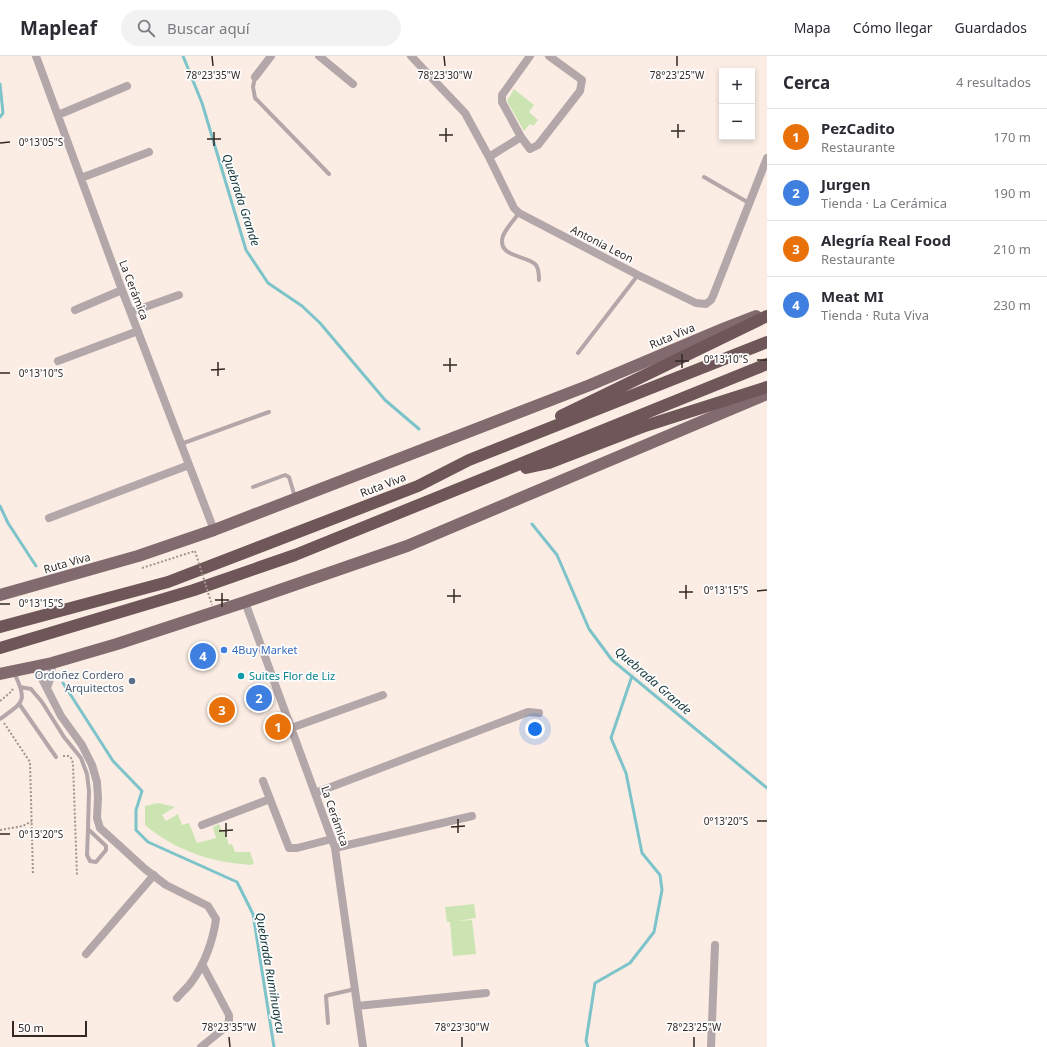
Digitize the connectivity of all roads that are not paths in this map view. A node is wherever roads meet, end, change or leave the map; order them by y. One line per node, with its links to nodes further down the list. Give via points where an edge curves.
1 (36, 56): 10 (street, La Cerámica)
2 (271, 56): 7 (street)
3 (319, 56): 8 (street)
4 (411, 56): 13 (street, via 465,113)
5 (530, 56): 11 (street, via 502,95 502,102)
6 (549, 56): 11 (street, via 582,80 580,91 538,145 530,149)
7 (255, 78): 15 (lane, via 255,98)
8 (353, 84)
9 (127, 86): 10 (street)
10 (58, 115): 17 (street, La Cerámica)
11 (521, 137): 13 (street)
12 (149, 152): 17 (street)
13 (489, 157): 19 (street)
14 (767, 158): 18 (street, Antonia Leon)
15 (329, 174)
16 (704, 177): 18 (lane)
17 (81, 178): 22 (street, La Cerámica)
18 (750, 203): 20 (street, Antonia Leon, via 713,296 706,304 696,303)
19 (518, 213): 20 (street, Antonia Leon); 21 (lane, via 504,232 503,244 512,255 536,264)
20 (638, 275): 30 (lane)
21 (539, 280)
22 (122, 290): 24 (street); 25 (street, La Cerámica)
23 (179, 295): 25 (street)
24 (75, 310)
25 (131, 312): 28 (street, La Cerámica)
26 (767, 312): 41 (main road, Ruta Viva, via 590,385)
27 (767, 316): 37 (highway)
28 (138, 330): 31 (street); 36 (street, La Cerámica)
29 (767, 342): 37 (highway, Ruta Viva)
30 (578, 353)
31 (58, 361)
32 (767, 364): 39 (highway)
33 (767, 386): 39 (highway, via 645,426 549,462)
34 (767, 394): 45 (main road, via 407,546)
35 (270, 412): 36 (lane)
36 (181, 444): 38 (street, La Cerámica)
37 (469, 460): 46 (highway, Ruta Viva, via 418,486 168,582)
38 (189, 465): 42 (street); 43 (street, La Cerámica)
39 (487, 477): 47 (highway, via 294,555 194,590)
40 (253, 487): 41 (lane, via 287,475)
41 (295, 499): 43 (main road, Ruta Viva)
42 (49, 518)
43 (214, 530): 44 (main road, Ruta Viva, via 138,556)
44 (0, 595)
45 (245, 602): 48 (main road, via 119,646); 58 (street, La Cerámica)
46 (0, 627)
47 (0, 648)
48 (52, 663): 49 (main road); 53 (street)
49 (32, 667): 50 (main road); 53 (street, via 39,673)
50 (14, 671): 51 (main road); 52 (lane)
51 (0, 674)
52 (20, 687): 55 (lane); 65 (lane, via 31,689 81,758 87,774 89,791)
53 (47, 688): 68 (street, via 61,716 92,764 97,782 97,818 100,828)
54 (383, 694): 58 (street)
55 (20, 705): 57 (lane); 59 (lane)
56 (539, 713): 61 (street, via 528,712)
57 (0, 719)
58 (291, 728): 61 (street, La Cerámica)
59 (56, 757)
60 (263, 781): 62 (street)
61 (315, 793): 66 (street, La Cerámica)
62 (270, 799): 64 (street); 66 (street, via 289,848)
63 (472, 816): 67 (street)
64 (202, 824)
65 (88, 828): 65 (lane, via 106,846 106,850 96,862 90,861 87,855)
66 (332, 839): 67 (street, La Cerámica)
67 (335, 848): 72 (street, La Cerámica)
68 (154, 875): 70 (street); 71 (street, via 166,885 208,906 216,919)
69 (715, 945): 79 (street)
70 (86, 954)
71 (202, 964): 74 (street, via 190,984); 77 (street, via 229,1015 229,1020 227,1026)
72 (355, 989): 75 (street, La Cerámica); 76 (lane, via 326,996)
73 (486, 993): 75 (street)
74 (177, 998)
75 (357, 1006): 78 (street, La Cerámica)
76 (328, 1023)
77 (201, 1047)
78 (363, 1047)
79 (711, 1047)

